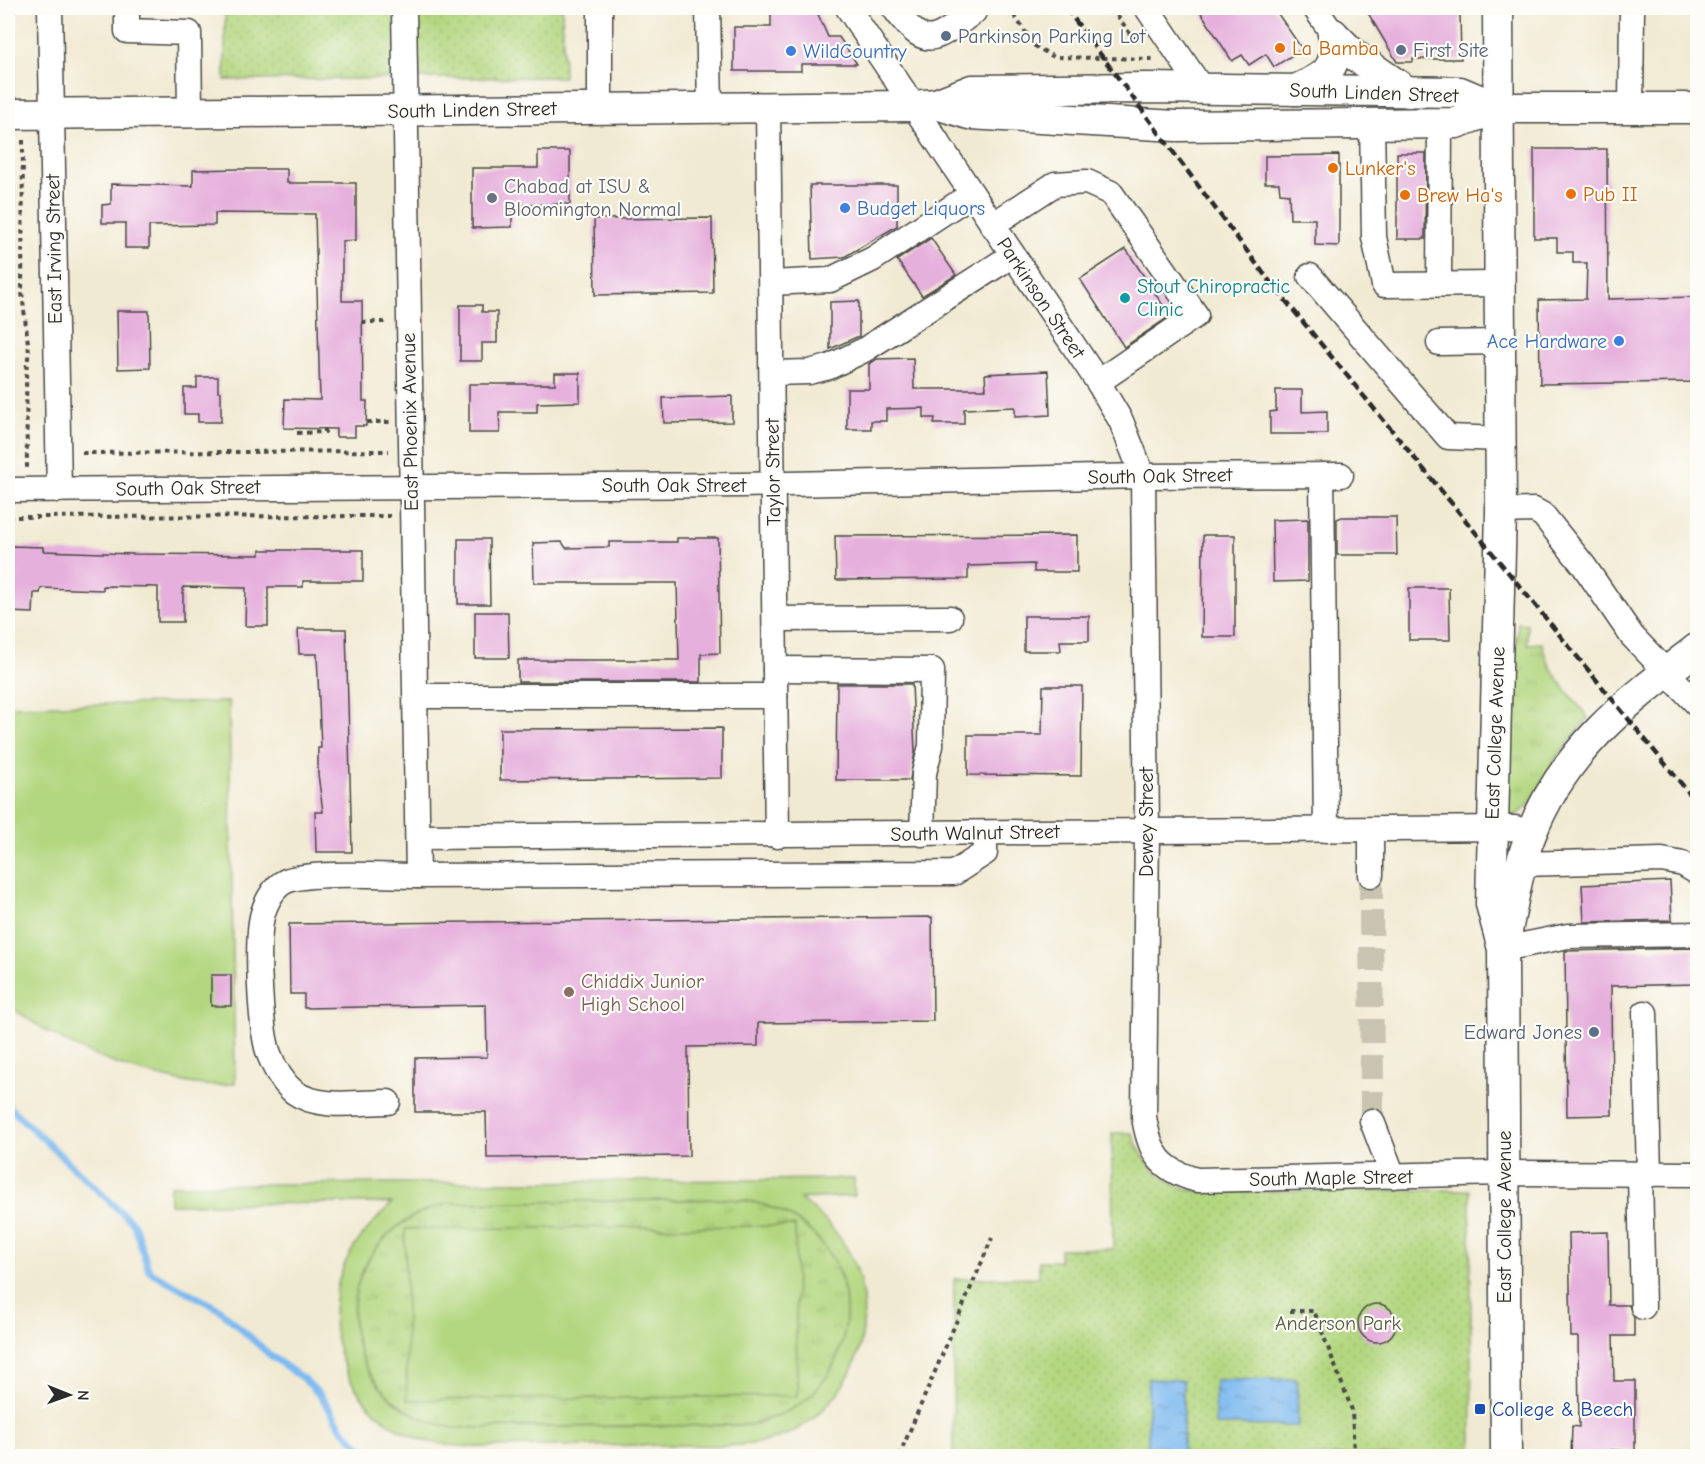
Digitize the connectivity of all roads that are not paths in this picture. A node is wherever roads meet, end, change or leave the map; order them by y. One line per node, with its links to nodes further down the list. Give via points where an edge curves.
1 (50, 8): 27 (street, East Irving Street)
2 (127, 8): 25 (street, via 127,32 189,33)
3 (404, 8): 24 (street, East Phoenix Avenue)
4 (600, 8): 23 (street)
5 (708, 8): 19 (street)
6 (849, 8): 17 (street, Parkinson Street)
7 (894, 8): 8 (street, via 911,31 922,38 936,38 974,12)
8 (971, 8)
9 (1147, 8): 14 (street)
10 (1315, 8): 13 (street)
11 (1498, 8): 20 (main road, East College Avenue)
12 (1632, 8): 21 (street)
13 (1332, 34): 15 (main road, via 1336,48 1323,78); 16 (main road, via 1354,55)
14 (1202, 89): 15 (main road, South Linden Street); 17 (main road, South Linden Street, via 972,90)
15 (1295, 90): 16 (main road, South Linden Street)
16 (1408, 92): 20 (main road, South Linden Street, via 1460,92)
17 (924, 105): 18 (main road, South Linden Street); 28 (main road, South Linden Street, via 969,114 1176,126); 30 (street, Parkinson Street)
18 (768, 107): 19 (main road, South Linden Street); 34 (street, Taylor Street)
19 (710, 108): 23 (main road, South Linden Street)
20 (1498, 108): 21 (main road); 29 (main road, South Linden Street, via 1456,123); 36 (main road, East College Avenue)
21 (1631, 108): 22 (main road)
22 (1698, 108)
23 (600, 109): 24 (main road, South Linden Street)
24 (405, 111): 25 (main road, South Linden Street); 44 (street, East Phoenix Avenue)
25 (190, 113): 27 (main road, South Linden Street)
26 (8, 114): 27 (main road, South Linden Street)
27 (51, 114): 46 (street, East Irving Street)
28 (1372, 123): 29 (main road, South Linden Street); 35 (street, via 1374,237 1384,285)
29 (1440, 123): 35 (street)
30 (972, 194): 31 (street, Parkinson Street); 34 (street, via 873,259 830,280)
31 (992, 225): 32 (street, Parkinson Street); 40 (street, via 1055,184 1087,182 1111,193 1196,315)
32 (1012, 255): 39 (street, via 864,350 829,367); 40 (street, Parkinson Street)
33 (1310, 276): 41 (street, via 1448,437)
34 (771, 283): 39 (street, Taylor Street)
35 (1439, 284): 36 (street)
36 (1500, 284): 37 (main road, East College Avenue)
37 (1500, 342): 38 (street); 41 (main road, East College Avenue)
38 (1439, 343)
39 (772, 374): 43 (street, Taylor Street)
40 (1098, 382): 42 (street, Parkinson Street, via 1121,421)
41 (1501, 439): 47 (main road, East College Avenue)
42 (1143, 476): 43 (street, South Oak Street); 56 (street, Dewey Street); 58 (street, South Oak Street, via 1331,475)
43 (773, 484): 44 (street, South Oak Street); 49 (street, Taylor Street)
44 (412, 486): 46 (street, South Oak Street); 53 (street, East Phoenix Avenue)
45 (16, 490): 46 (street, South Oak Street)
46 (59, 490)
47 (1501, 511): 52 (street, via 1534,510 1543,515 1632,636); 57 (main road, East College Avenue)
48 (950, 618): 49 (street)
49 (775, 619): 51 (street, Taylor Street)
50 (1698, 648): 52 (main road)
51 (775, 669): 54 (street, Taylor Street); 62 (street, via 932,669 931,746 924,773)
52 (1667, 672): 55 (street); 61 (main road, via 1601,727 1572,762)
53 (416, 696): 54 (street); 64 (street, East Phoenix Avenue)
54 (775, 696): 63 (street, Taylor Street)
55 (1698, 705)
56 (1147, 829): 58 (street, South Walnut Street); 60 (street, South Walnut Street); 74 (street, Dewey Street, via 1144,1117 1153,1151)
57 (1491, 829): 59 (street, South Walnut Street); 61 (street, South Walnut Street, via 1515,828); 70 (main road, East College Avenue, via 1491,904)
58 (1326, 830): 59 (street, South Walnut Street)
59 (1371, 830): 67 (street)
60 (985, 833): 62 (street, South Walnut Street); 68 (street, via 985,854 954,873)
61 (1532, 833): 65 (main road)
62 (922, 834): 63 (street, South Walnut Street)
63 (777, 836): 64 (street, South Walnut Street)
64 (418, 837): 68 (street, East Phoenix Avenue)
65 (1523, 864): 66 (street, via 1662,860 1683,864); 70 (main road)
66 (1698, 873)
67 (1371, 875)
68 (418, 876): 72 (street, via 304,877 285,881 274,890 261,922 263,1032 280,1075 293,1091 319,1102)
69 (1698, 934): 70 (street, via 1568,936)
70 (1503, 949): 75 (main road, East College Avenue)
71 (1645, 1013): 77 (street)
72 (388, 1102)
73 (1372, 1121): 78 (street)
74 (1162, 1164): 78 (street, South Maple Street, via 1179,1176 1197,1180)
75 (1504, 1173): 77 (street, South Maple Street); 78 (street, South Maple Street); 80 (main road, East College Avenue)
76 (1698, 1174): 77 (street, South Maple Street)
77 (1644, 1175): 79 (street)
78 (1393, 1176)
79 (1643, 1307)
80 (1506, 1456)

